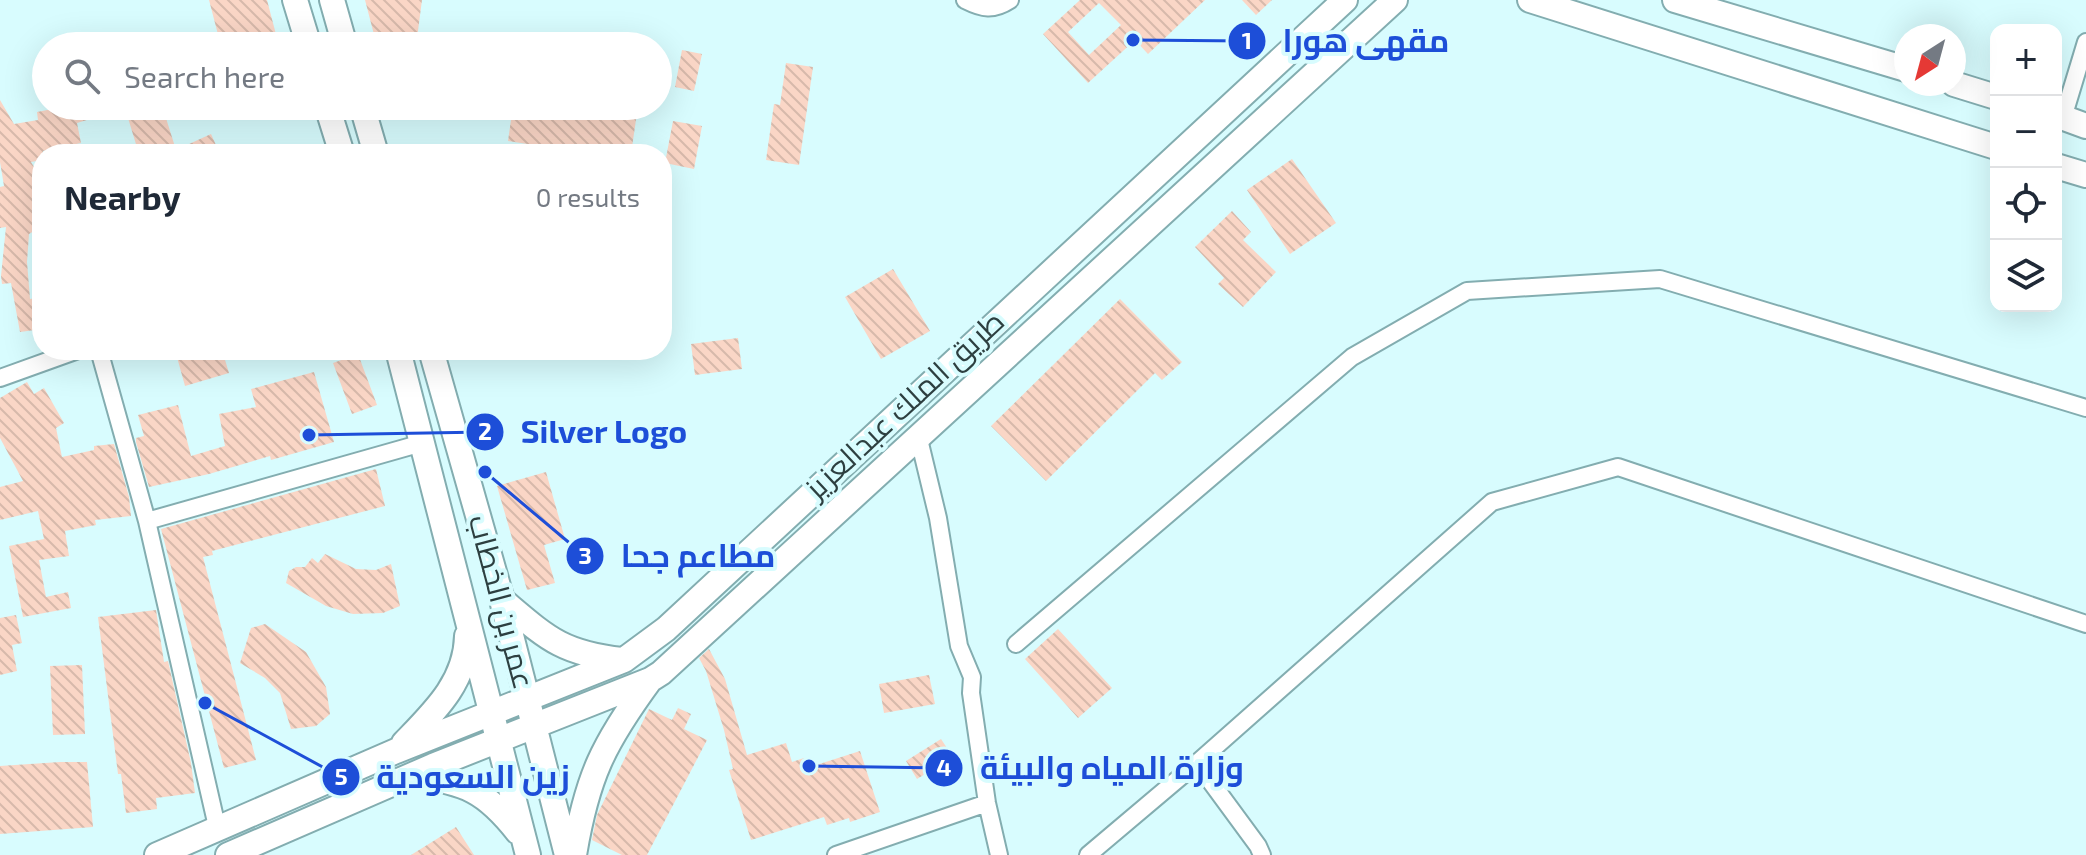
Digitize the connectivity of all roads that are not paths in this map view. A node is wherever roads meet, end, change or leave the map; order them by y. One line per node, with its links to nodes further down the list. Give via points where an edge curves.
1 (295, 0): 9 (main road)
2 (332, 0): 10 (main road)
3 (965, 0): 4 (street, via 997,9)
4 (1010, 0)
5 (1345, 0): 36 (main road, طريق الملك عبدالعزيز, via 666,629)
6 (1395, 0): 29 (main road, طريق الملك عبدالعزيز)
7 (1530, 0): 20 (main road)
8 (1675, 0): 12 (main road)
9 (305, 32)
10 (341, 32)
11 (2086, 42): 15 (street)
12 (1894, 65)
13 (1966, 88): 14 (main road)
14 (1993, 96)
15 (2068, 119)
16 (331, 120): 18 (main road)
17 (366, 120): 19 (main road)
18 (339, 144)
19 (373, 144)
20 (1990, 145)
21 (2062, 168): 22 (main road)
22 (2086, 175)
23 (48, 360): 27 (street)
24 (102, 360): 31 (street)
25 (401, 360): 30 (main road, عمر بن الخطاب)
26 (434, 360): 32 (main road, عمر بن الخطاب)
27 (0, 376)
28 (2086, 408): 35 (street, via 1660,279 1467,291 1352,357)
29 (918, 435): 37 (main road, طريق الملك عبدالعزيز); 45 (street, via 959,646 972,677)
30 (422, 443): 31 (street); 33 (main road, عمر بن الخطاب)
31 (147, 521): 46 (street)
32 (502, 600): 36 (main road, via 566,649); 38 (main road, عمر بن الخطاب)
33 (467, 618): 39 (main road, عمر بن الخطاب); 42 (main road, via 466,653 451,690)
34 (2086, 624): 43 (street, via 1618,467 1492,502)
35 (1016, 644)
36 (624, 660): 38 (main road, طريق الملك عبدالعزيز)
37 (650, 680): 40 (main road, طريق الملك عبدالعزيز); 51 (main road, via 595,767)
38 (527, 698): 39 (main road, طريق الملك عبدالعزيز); 40 (main road, عمر بن الخطاب)
39 (491, 712): 41 (main road, عمر بن الخطاب); 42 (main road, طريق الملك عبدالعزيز)
40 (534, 726): 41 (main road, طريق الملك عبدالعزيز); 50 (main road, عمر بن الخطاب)
41 (498, 740): 44 (main road, طريق الملك عبدالعزيز); 47 (main road, عمر بن الخطاب)
42 (396, 751): 46 (main road, طريق الملك عبدالعزيز)
43 (1197, 763): 54 (street); 55 (street)
44 (412, 775): 47 (main road, via 447,780 487,797); 49 (main road, طريق الملك عبدالعزيز)
45 (987, 803): 52 (street); 53 (street)
46 (218, 831): 48 (main road, طريق الملك عبدالعزيز)
47 (525, 846)
48 (157, 855)
49 (228, 855)
50 (567, 855)
51 (574, 855)
52 (836, 855)
53 (999, 855)
54 (1088, 855)
55 (1262, 855)

